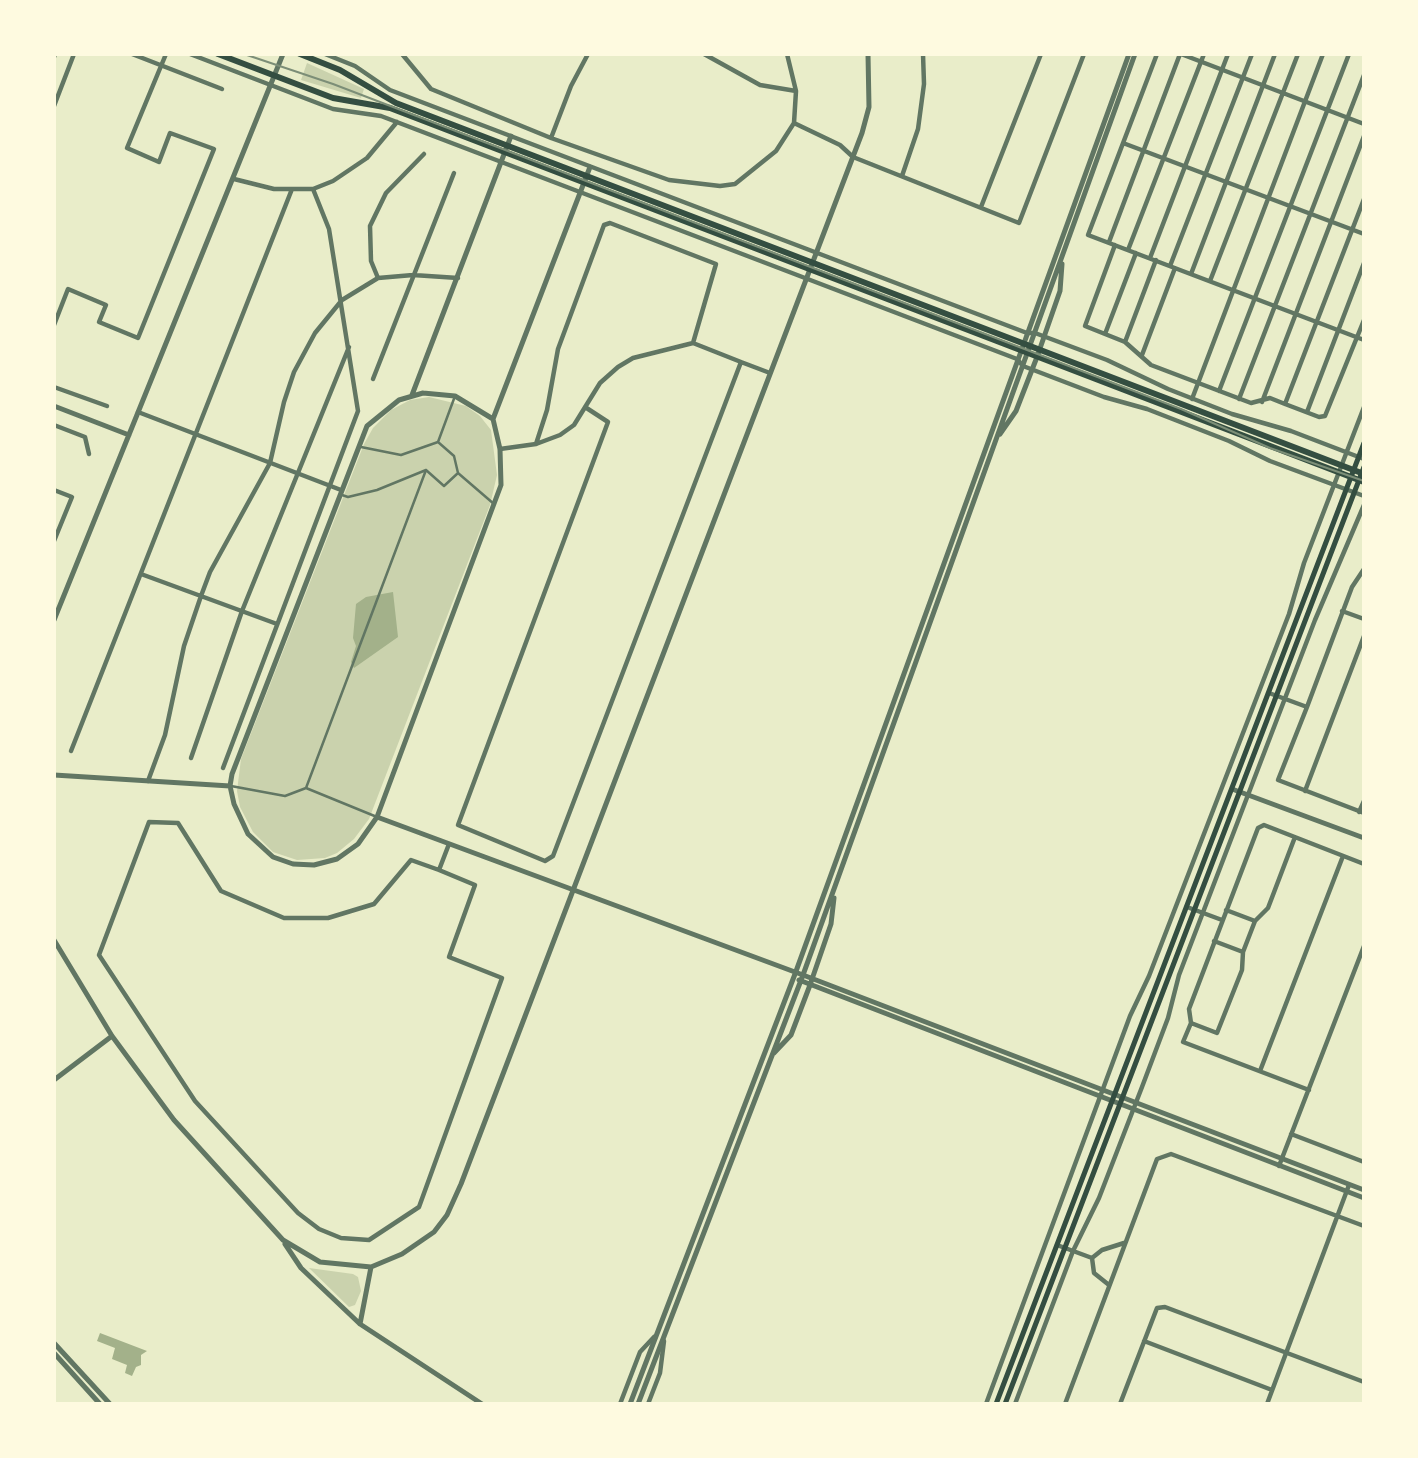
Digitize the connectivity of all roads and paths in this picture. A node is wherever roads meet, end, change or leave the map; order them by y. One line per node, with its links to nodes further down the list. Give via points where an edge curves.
1 (74, 54): 40 (street)
2 (132, 54): 29 (street)
3 (166, 54): 29 (street)
4 (190, 54): 34 (street)
5 (218, 54): 32 (main road)
6 (283, 54): 32 (street)
7 (300, 54): 50 (main road, via 340,70 396,103)
8 (325, 54): 46 (street, via 355,66 390,90)
9 (402, 54): 48 (street, via 431,89)
10 (588, 54): 48 (street)
11 (704, 54): 37 (street, via 760,85)
12 (787, 54): 37 (street)
13 (868, 54): 53 (street, via 869,107)
14 (923, 54): 60 (street, via 918,129)
15 (1041, 54): 71 (street)
16 (1084, 54): 71 (street, via 1019,223)
17 (1129, 54): 102 (street)
18 (1135, 54): 81 (street)
19 (1157, 54): 49 (street)
20 (1181, 54): 28 (street); 51 (street)
21 (1204, 54): 28 (street)
22 (1228, 54): 30 (street)
23 (1252, 54): 33 (street)
24 (1275, 54): 35 (street)
25 (1298, 54): 38 (street)
26 (1323, 54): 39 (street)
27 (1349, 54): 41 (street)
28 (1201, 62): 30 (street); 54 (street)
29 (160, 65): 36 (street); 100 (street, via 127,148 159,162 170,133 214,149 138,338 99,322 106,305 68,289)
30 (1222, 70): 33 (street); 56 (street)
31 (1364, 75): 42 (street)
32 (275, 76): 34 (street); 50 (main road, via 333,98 390,108)
33 (1243, 78): 35 (street); 59 (street)
34 (271, 86): 43 (street, via 333,109); 61 (street)
35 (1263, 86): 38 (street); 63 (street)
36 (222, 89)
37 (796, 91): 44 (street)
38 (1283, 94): 39 (street); 66 (street)
39 (1305, 102): 41 (street); 68 (street)
40 (54, 106)
41 (1327, 110): 42 (street); 70 (street)
42 (1347, 118): 45 (street); 72 (street)
43 (397, 122): 55 (street); 65 (street, via 367,158 334,181)
44 (794, 123): 48 (street, via 776,151 735,184 720,186 668,180); 53 (street, via 840,145)
45 (1364, 124)
46 (511, 136): 50 (street); 57 (street)
47 (1364, 136): 73 (street)
48 (551, 138)
49 (1123, 143): 51 (street); 76 (street, via 1088,235)
50 (506, 149): 55 (street); 62 (main road)
51 (1144, 151): 54 (street); 76 (street)
52 (424, 154): 89 (street, via 386,193 370,226)
53 (853, 157): 60 (street); 79 (street)
54 (1164, 158): 56 (street); 78 (street)
55 (501, 162): 67 (street); 90 (street)
56 (1185, 166): 59 (street); 82 (street)
57 (590, 167): 62 (street); 79 (street)
58 (454, 173): 88 (street)
59 (1206, 174): 63 (street); 86 (street)
60 (902, 176): 71 (street)
61 (234, 179): 64 (street); 134 (street)
62 (585, 179): 67 (street); 85 (main road)
63 (1227, 182): 66 (street); 87 (street)
64 (292, 189): 65 (street); 138 (street)
65 (313, 189): 95 (street, via 329,229)
66 (1246, 189): 68 (street); 92 (street)
67 (580, 192): 91 (street); 136 (street)
68 (1268, 198): 70 (street); 93 (street)
69 (1364, 199): 74 (street)
70 (1290, 206): 72 (street); 94 (street)
71 (981, 207)
72 (1311, 214): 73 (street); 96 (street)
73 (1331, 221): 74 (street); 97 (street)
74 (1352, 230): 75 (street); 99 (street)
75 (1364, 234)
76 (1109, 242): 77 (street)
77 (1115, 245): 78 (street); 104 (street, via 1085,326)
78 (1128, 250): 80 (street)
79 (817, 253): 85 (street); 102 (street)
80 (1136, 253): 82 (street); 104 (street)
81 (1063, 256): 103 (street); 105 (street, via 1060,291)
82 (1150, 258): 83 (street)
83 (1156, 261): 86 (street); 108 (street)
84 (1364, 263): 101 (street)
85 (812, 266): 91 (street); 111 (main road)
86 (1173, 267): 87 (street); 113 (street)
87 (1191, 274): 92 (street)
88 (413, 275): 89 (street); 90 (street); 120 (street)
89 (378, 278): 95 (street)
90 (458, 278): 124 (street)
91 (807, 278): 115 (street); 119 (street)
92 (1210, 281): 93 (street)
93 (1233, 290): 94 (street); 121 (street)
94 (1254, 299): 96 (street); 123 (street)
95 (342, 300): 110 (street); 149 (street, via 315,333 294,372)
96 (1275, 306): 97 (street); 126 (street)
97 (1296, 314): 99 (street); 128 (street)
98 (1364, 320): 106 (street)
99 (1317, 322): 101 (street); 129 (street)
100 (54, 325)
101 (1338, 330): 106 (street); 135 (street)
102 (1027, 333): 103 (street); 111 (street)
103 (1035, 333): 105 (street); 111 (street)
104 (1105, 334): 108 (street)
105 (1044, 336): 112 (street); 127 (street)
106 (1357, 337): 107 (street); 135 (street, via 1325,416)
107 (1364, 340)
108 (1125, 342): 113 (street)
109 (693, 343): 116 (street); 132 (street, via 633,358 600,383); 143 (street, via 716,264 610,223 604,225 558,349)
110 (350, 345): 155 (street); 157 (street, via 358,411)
111 (1025, 348): 112 (main road); 114 (main road); 115 (street); 117 (street)
112 (1039, 349): 114 (street); 150 (main road)
113 (1142, 355): 121 (street, via 1151,365)
114 (1037, 357): 118 (street); 154 (main road)
115 (1017, 359): 117 (street); 212 (street)
116 (741, 362): 119 (street); 132 (street, via 553,856 545,861 458,825 608,422)
117 (1023, 366): 118 (street); 140 (street)
118 (1032, 370): 140 (street, via 1016,411); 158 (street, via 1147,409)
119 (770, 373): 201 (street)
120 (373, 379)
121 (1198, 383): 123 (street); 127 (street)
122 (54, 387): 131 (street)
123 (1219, 391): 126 (street)
124 (412, 395): 125 (street); 144 (street, via 381,411)
125 (456, 396): 136 (street); 141 (street)
126 (1239, 398): 128 (street)
127 (1192, 399): 146 (street)
128 (1261, 403): 129 (street, via 1270,398)
129 (1285, 404): 135 (street)
130 (54, 406): 139 (street)
131 (107, 407)
132 (585, 407): 143 (street, via 574,425)
133 (1364, 407): 146 (street)
134 (138, 412): 138 (street); 139 (street)
135 (1307, 412)
136 (493, 419): 145 (street)
137 (54, 425): 147 (street, via 85,437)
138 (194, 434): 149 (street); 168 (street)
139 (129, 435): 173 (street)
140 (996, 439): 200 (street)
141 (438, 442): 144 (street, via 401,455); 153 (street, via 454,456)
142 (1364, 443): 148 (main road)
143 (536, 444): 145 (street)
144 (358, 446): 161 (street)
145 (500, 449): 164 (street, via 501,485)
146 (1346, 453): 148 (street); 150 (street)
147 (89, 454)
148 (1361, 458): 152 (main road)
149 (271, 463): 155 (street); 169 (street)
150 (1342, 465): 152 (main road); 154 (street)
151 (426, 470): 153 (street, via 444,486); 161 (street, via 377,490 348,497); 186 (street)
152 (1353, 470): 156 (main road)
153 (458, 473): 164 (street)
154 (1339, 473): 156 (main road); 158 (street)
155 (299, 475): 157 (street); 170 (street)
156 (1360, 476): 160 (main road); 162 (main road)
157 (330, 486): 161 (street); 174 (street)
158 (1334, 486): 160 (street); 220 (street, via 1284,627)
159 (54, 490): 166 (street, via 72,497)
160 (1346, 491): 162 (street); 176 (main road)
161 (340, 492): 185 (street)
162 (1354, 493): 163 (street); 177 (main road)
163 (1364, 496)
164 (495, 505): 193 (street)
165 (1364, 505): 178 (street)
166 (54, 541)
167 (1364, 569): 171 (street)
168 (141, 574): 169 (street); 180 (street)
169 (201, 596): 170 (street); 184 (street, via 184,646 165,735)
170 (242, 611): 174 (street); 181 (street)
171 (1342, 611): 172 (street); 179 (street)
172 (1364, 619)
173 (54, 620)
174 (277, 624): 182 (street)
175 (1364, 636): 189 (street)
176 (1269, 693): 177 (street); 187 (main road)
177 (1276, 695): 178 (street); 188 (main road)
178 (1284, 699): 179 (street); 190 (street)
179 (1307, 707): 189 (street, via 1278,780)
180 (71, 751)
181 (191, 758)
182 (223, 768)
183 (54, 775): 184 (street)
184 (148, 781): 185 (street)
185 (230, 786): 186 (street, via 285,796); 193 (street, via 242,823 256,843 272,857 293,864 337,859 358,844)
186 (306, 788): 193 (street)
187 (1232, 789): 188 (street); 202 (main road)
188 (1239, 791): 190 (street); 203 (main road)
189 (1305, 791): 192 (street)
190 (1248, 795): 195 (street); 205 (street)
191 (1364, 801): 192 (street)
192 (1362, 813)
193 (377, 817): 196 (street)
194 (1295, 837): 197 (street); 204 (street, via 1264,825 1258,828); 207 (street, via 1268,908)
195 (1364, 838)
196 (449, 844): 199 (street); 201 (street)
197 (1343, 856): 198 (street); 218 (street)
198 (1364, 863)
199 (439, 870): 199 (street, via 411,860 374,904 328,918 284,918 221,891 178,823 149,822 99,955 195,1101 298,1213 341,1238 369,1240 419,1207 502,978 449,957 475,885)
200 (834, 888): 213 (street); 214 (street, via 831,924)
201 (572, 890): 212 (street); 244 (street, via 447,1215 417,1246)
202 (1186, 907): 203 (street); 223 (main road)
203 (1194, 910): 205 (street); 224 (main road)
204 (1226, 910): 206 (street); 207 (street)
205 (1203, 913): 206 (street); 225 (street)
206 (1222, 920): 209 (street)
207 (1255, 921): 211 (street)
208 (54, 940): 216 (street)
209 (1214, 941): 211 (street); 215 (street, via 1189,1009)
210 (1364, 946): 221 (street)
211 (1243, 952): 215 (street, via 1242,970 1217,1033)
212 (795, 974): 213 (street); 247 (street)
213 (802, 978): 214 (street); 217 (street)
214 (811, 982): 217 (street, via 791,1035); 220 (street); 222 (street)
215 (1191, 1023): 218 (street, via 1183,1042)
216 (112, 1036): 219 (street); 238 (street, via 207,1160)
217 (772, 1055): 248 (street)
218 (1260, 1071): 221 (street)
219 (54, 1080)
220 (1102, 1090): 222 (street); 223 (street)
221 (1309, 1090): 228 (street)
222 (1099, 1097): 223 (street); 262 (street)
223 (1113, 1098): 224 (street); 226 (street); 240 (main road)
224 (1122, 1098): 225 (street); 226 (main road)
225 (1136, 1103): 227 (street); 229 (street)
226 (1119, 1105): 227 (street); 241 (main road)
227 (1133, 1110): 231 (street); 242 (street)
228 (1292, 1134): 229 (street); 230 (street)
229 (1282, 1159): 231 (street); 232 (street)
230 (1364, 1162)
231 (1279, 1166): 234 (street)
232 (1349, 1185): 233 (street); 234 (street)
233 (1364, 1190)
234 (1347, 1192): 235 (street); 236 (street)
235 (1364, 1198)
236 (1338, 1216): 237 (street); 239 (street, via 1171,1154 1157,1159); 252 (street)
237 (1364, 1226)
238 (283, 1240): 244 (street, via 320,1262); 246 (street, via 301,1268)
239 (1124, 1243): 243 (street); 245 (street)
240 (1057, 1245): 241 (street); 263 (main road)
241 (1065, 1248): 242 (street); 264 (main road)
242 (1073, 1251): 243 (street); 265 (street)
243 (1092, 1258): 245 (street, via 1094,1272)
244 (371, 1267): 246 (street)
245 (1109, 1285): 266 (street)
246 (360, 1324): 257 (street)
247 (657, 1334): 258 (street, via 640,1352); 259 (street)
248 (665, 1334): 260 (street); 261 (street, via 660,1373)
249 (1144, 1341): 252 (street, via 1157,1308 1165,1307); 254 (street); 267 (street)
250 (54, 1343): 256 (street)
251 (54, 1353): 255 (street)
252 (1287, 1353): 253 (street); 254 (street)
253 (1364, 1382)
254 (1272, 1390): 268 (street)
255 (100, 1404)
256 (110, 1404)
257 (482, 1404)
258 (620, 1404)
259 (630, 1404)
260 (639, 1404)
261 (648, 1404)
262 (986, 1404)
263 (996, 1404)
264 (1005, 1404)
265 (1015, 1404)
266 (1065, 1404)
267 (1120, 1404)
268 (1267, 1404)

